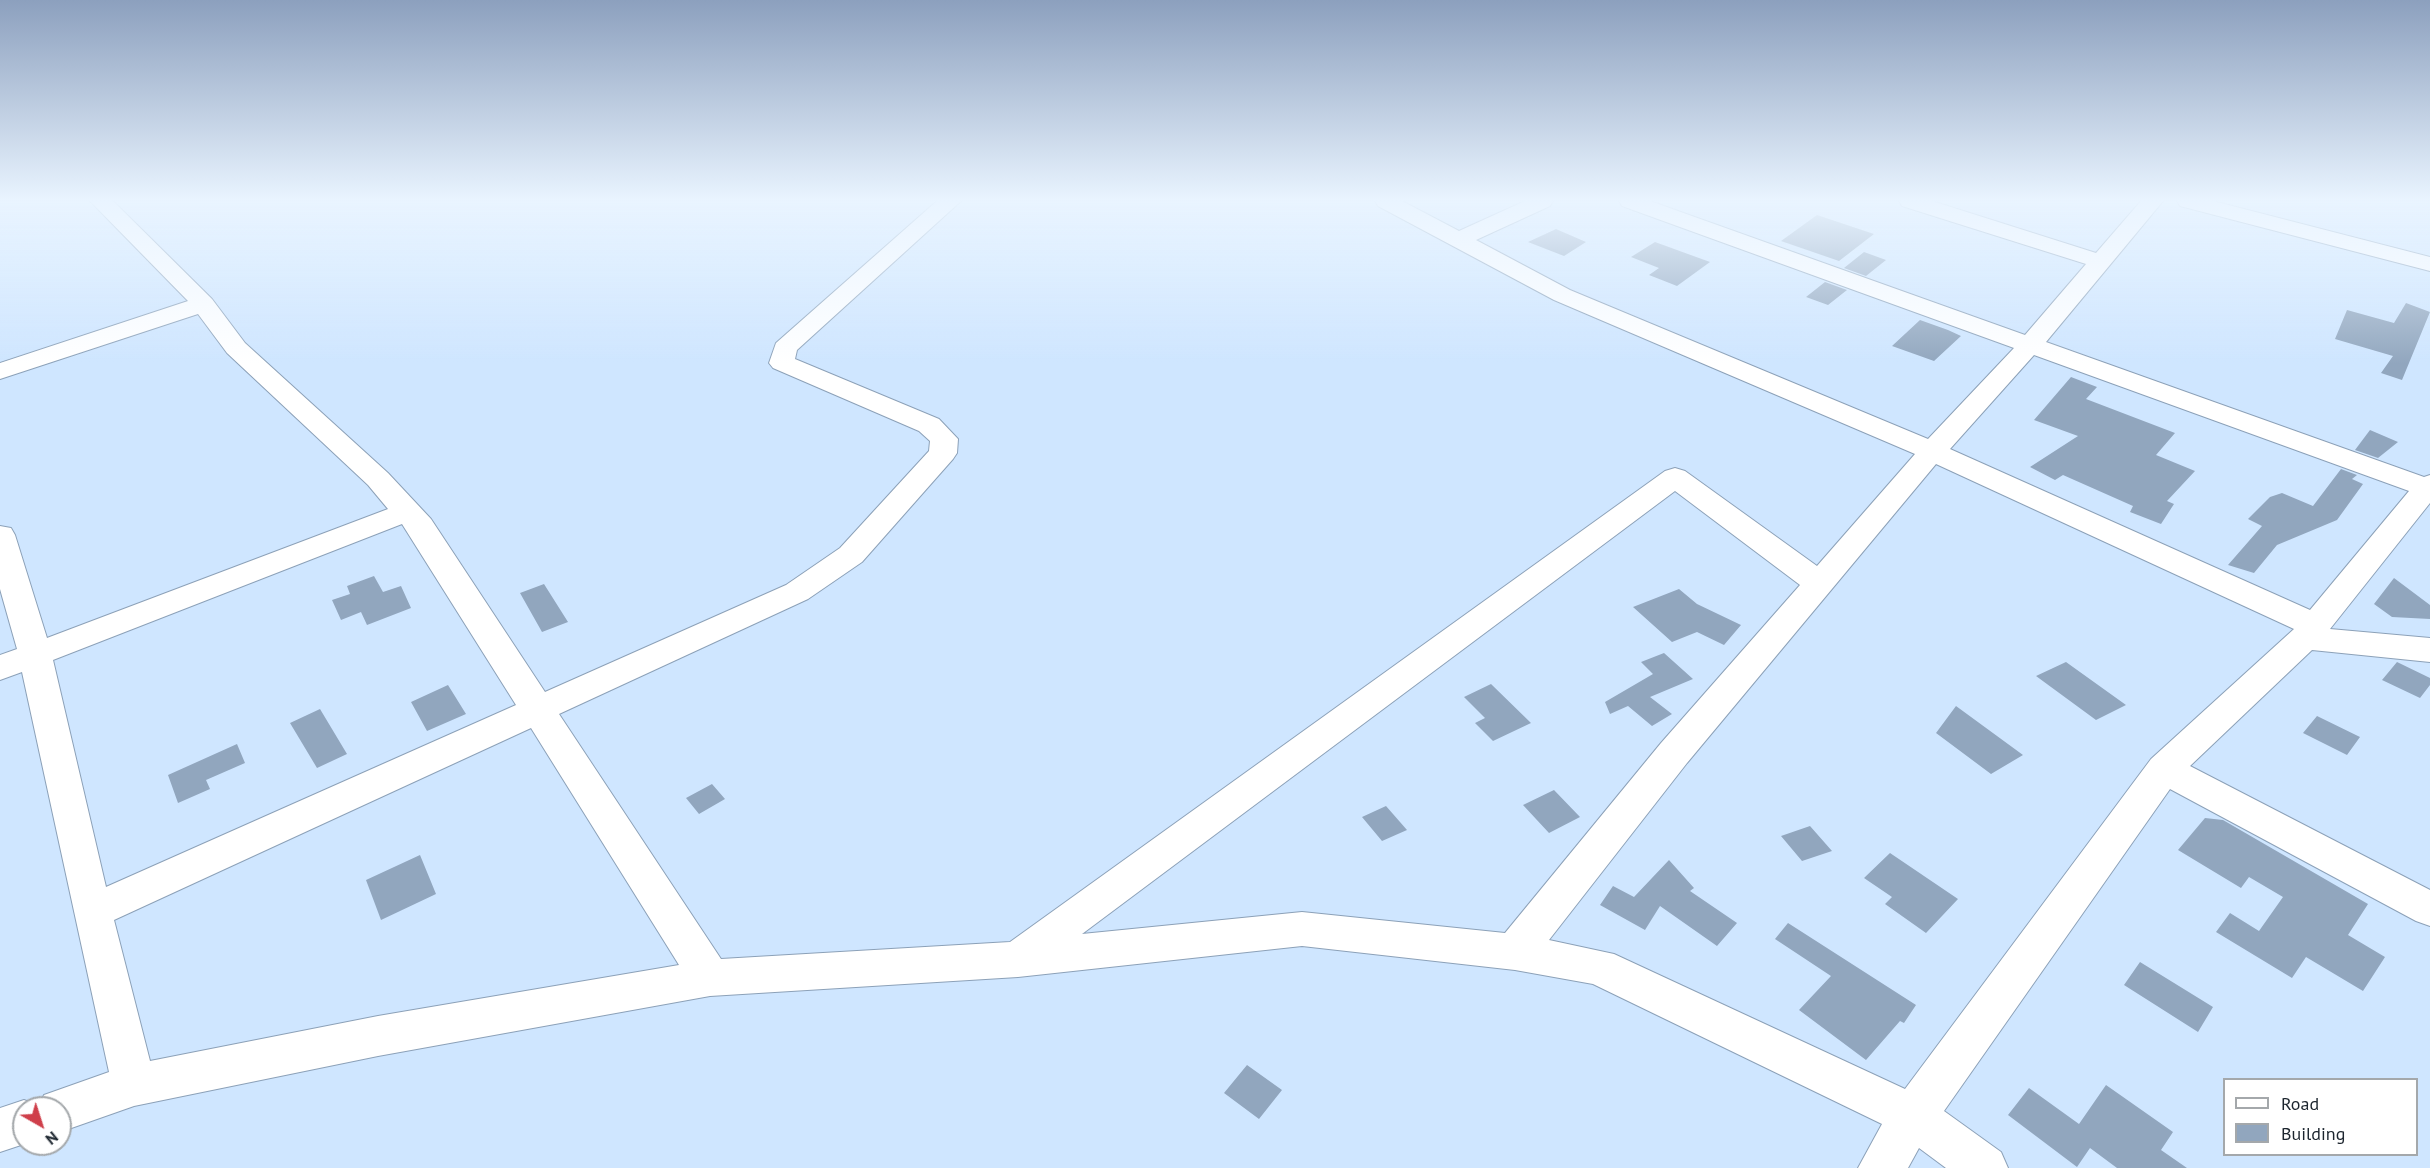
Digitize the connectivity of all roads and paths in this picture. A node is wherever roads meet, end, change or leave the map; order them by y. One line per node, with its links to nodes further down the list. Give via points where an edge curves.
1 (156, 256): 10 (street)
2 (889, 256): 22 (street, via 785,348 782,363 929,425 944,439 943,453 852,555 797,592)
3 (1487, 256): 13 (street, via 1562,295)
4 (1781, 256): 11 (street)
5 (2082, 256): 8 (street)
6 (2104, 256): 8 (street)
7 (2397, 256): 9 (street)
8 (2099, 261): 11 (street)
9 (2430, 264)
10 (204, 304): 12 (street); 15 (street, via 236,348 378,479)
11 (2030, 345): 13 (street); 14 (street)
12 (0, 371)
13 (1932, 451): 17 (street); 18 (street)
14 (2430, 487): 18 (street)
15 (407, 512): 20 (street); 22 (street, via 420,526)
16 (0, 535): 20 (street)
17 (1819, 583): 26 (street, via 1674,753); 27 (street, via 1675,477)
18 (2311, 632): 19 (street); 23 (street)
19 (2430, 650)
20 (35, 654): 21 (street); 25 (street)
21 (0, 668)
22 (539, 710): 25 (street); 28 (street)
23 (2164, 769): 24 (street); 31 (street)
24 (2430, 909)
25 (92, 912): 29 (street)
26 (1515, 952): 27 (street, via 1302,929); 31 (street, via 1599,967)
27 (1018, 959): 28 (street)
28 (710, 978): 29 (street, via 378,1035)
29 (134, 1085): 30 (street)
30 (72, 1106)
31 (1913, 1116): 32 (street); 33 (street)
32 (1882, 1168)
33 (1984, 1168)

